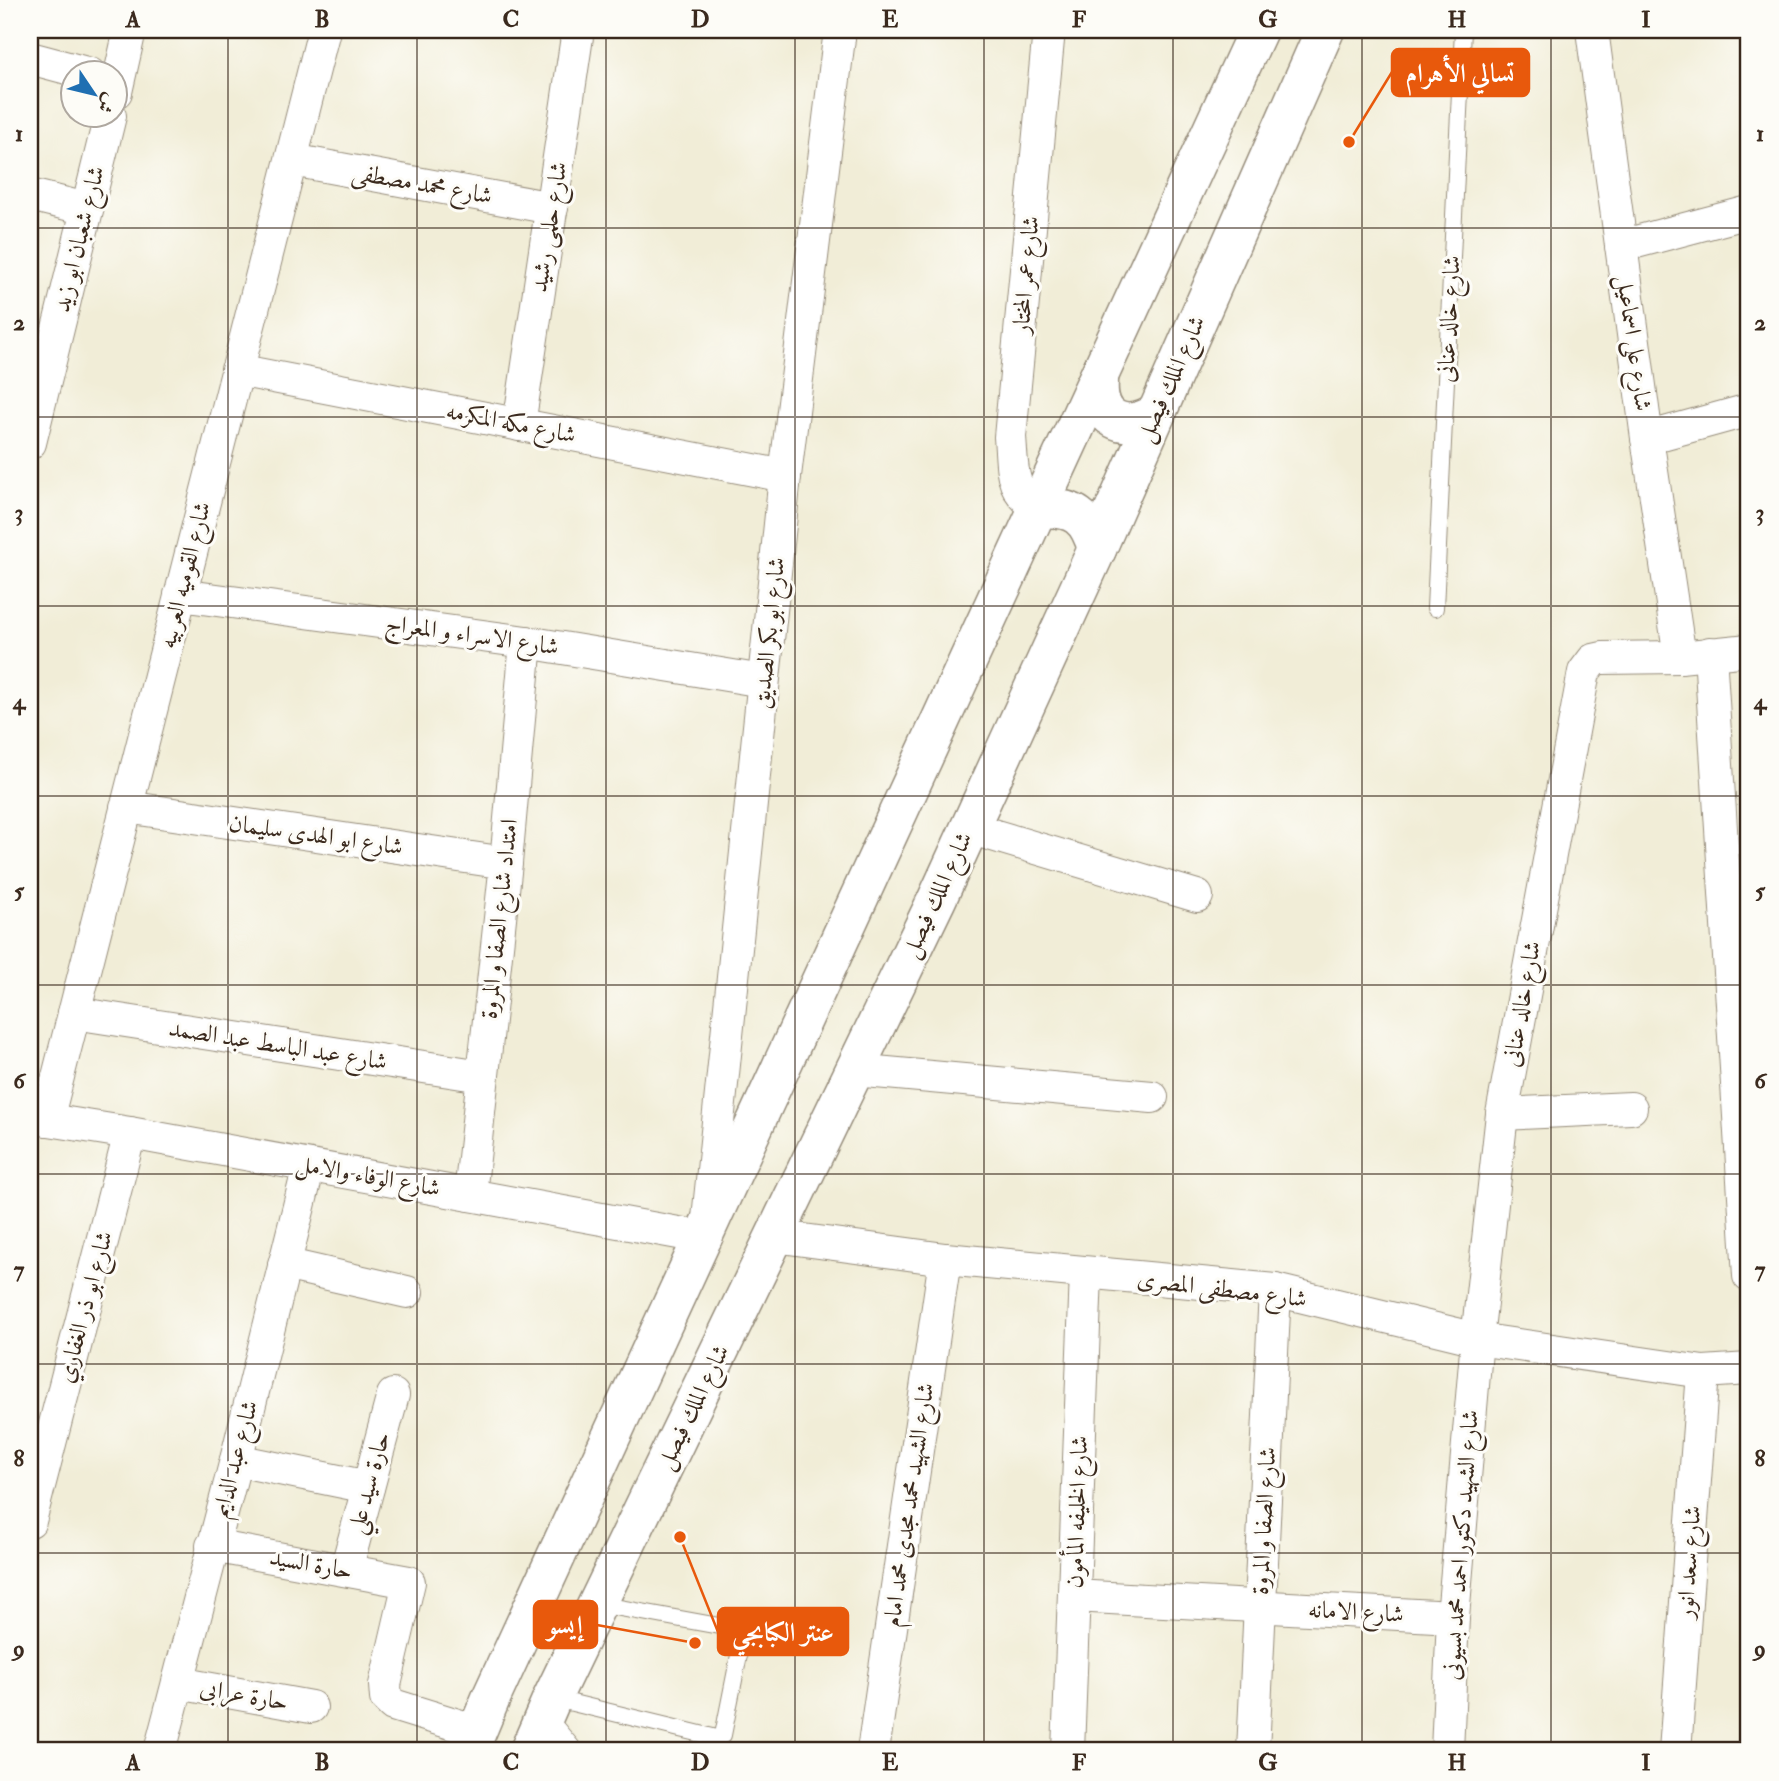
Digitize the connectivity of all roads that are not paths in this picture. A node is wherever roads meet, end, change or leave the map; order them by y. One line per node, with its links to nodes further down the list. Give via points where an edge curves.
1 (130, 30): 11 (street)
2 (324, 30): 14 (street, شارع القوميه العربيه)
3 (579, 30): 16 (street, شارع حلمى رشيد)
4 (840, 30): 28 (street, شارع ابو بكر الصديق)
5 (1049, 30): 29 (street, شارع عمر المختار, via 1010,437 1018,489)
6 (1258, 30): 22 (main road)
7 (1325, 30): 24 (main road, شارع الملك فيصل)
8 (1463, 30): 32 (lane, شارع خالد عنانى)
9 (1592, 30): 19 (street, شارع على اسماعيل)
10 (30, 58): 12 (street)
11 (118, 60)
12 (60, 67)
13 (107, 130): 17 (street, شارع شعبان ابو زيد)
14 (292, 160): 16 (street, شارع محمد مصطفى); 21 (street, شارع القوميه العربيه)
15 (30, 195): 17 (street)
16 (552, 208): 25 (street, شارع حلمى رشيد)
17 (87, 209): 20 (street, شارع شعبان ابو زيد)
18 (1749, 212): 19 (street)
19 (1621, 246): 26 (street, شارع على اسماعيل)
20 (39, 359): 27 (street, شارع شعبان ابو زيد)
21 (237, 370): 25 (street, شارع مكه المكرمه); 31 (street, شارع القوميه العربيه)
22 (1099, 381): 24 (main road, via 1103,410 1114,419 1128,424); 29 (main road)
23 (1749, 410): 26 (street)
24 (1155, 414): 30 (main road, شارع الملك فيصل)
25 (519, 425): 28 (street, شارع مكه المكرمه)
26 (1647, 438): 35 (street, شارع على اسماعيل)
27 (30, 443)
28 (785, 476): 36 (street, شارع ابو بكر الصديق)
29 (1040, 509): 30 (main road, via 1060,507 1079,515 1092,530); 52 (main road)
30 (1097, 549): 38 (main road, شارع الملك فيصل)
31 (180, 595): 33 (street, شارع الاسراء و المعراج); 37 (street, شارع القوميه العربيه)
32 (1435, 608)
33 (526, 642): 36 (street, شارع الاسراء و المعراج); 39 (street, امتداد شارع الصفا و المروة)
34 (1749, 650): 35 (street)
35 (1695, 655): 46 (street, شارع خالد عنانى, via 1602,657 1584,672); 56 (street, شارع على اسماعيل)
36 (763, 681): 52 (street, شارع ابو بكر الصديق)
37 (126, 807): 39 (street, شارع ابو الهدى سليمان); 41 (street, شارع القوميه العربيه)
38 (969, 828): 40 (street); 42 (main road, شارع الملك فيصل)
39 (506, 863): 43 (street, امتداد شارع الصفا و المروة)
40 (1197, 895)
41 (74, 1013): 43 (street, شارع عبد الباسط عبد الصمد); 47 (street, شارع القوميه العربيه)
42 (854, 1070): 44 (street); 51 (main road, شارع الملك فيصل)
43 (482, 1076): 50 (street, امتداد شارع الصفا و المروة)
44 (1152, 1097)
45 (1632, 1108): 46 (street)
46 (1502, 1114): 59 (street, شارع خالد عنانى)
47 (39, 1119): 48 (street, شارع الوفاء والامل)
48 (130, 1133): 49 (street, شارع الوفاء والامل); 65 (street, شارع ابو ذر الغفاري)
49 (309, 1166): 50 (street, شارع الوفاء والامل); 54 (street, شارع عبد الدايم)
50 (470, 1195): 52 (street, شارع الوفاء والامل)
51 (774, 1237): 53 (street, شارع مصطفى المصرى); 69 (main road, شارع الملك فيصل)
52 (706, 1238): 75 (main road)
53 (945, 1259): 55 (street, شارع مصطفى المصرى); 78 (street, شارع الشهيد محمد مجدى محمد امام)
54 (284, 1264): 58 (street); 63 (street, شارع عبد الدايم)
55 (1086, 1273): 57 (street, شارع مصطفى المصرى); 68 (street, شارع الخليفه المأمون)
56 (1749, 1276)
57 (1275, 1290): 59 (street, شارع مصطفى المصرى); 70 (street, شارع الصفا و المروة)
58 (407, 1292)
59 (1478, 1339): 61 (street, شارع مصطفى المصرى); 71 (street, شارع الشهيد دكتور احمد محمد بسيونى)
60 (1749, 1369): 61 (street, شارع مصطفى المصرى)
61 (1703, 1372): 82 (street, شارع سعد انور)
62 (393, 1395): 64 (street, حارة سيد علي)
63 (236, 1460): 64 (street); 66 (street, شارع عبد الدايم)
64 (368, 1487): 67 (street, حارة سيد علي)
65 (30, 1521)
66 (212, 1546): 67 (street, حارة السيد); 72 (street, شارع عبد الدايم)
67 (346, 1570): 75 (street, حارة السيد, via 409,1582 385,1685 386,1698)
68 (1074, 1596): 70 (street, شارع الامانه); 79 (street, شارع الخليفه المأمون)
69 (598, 1604): 74 (main road, شارع الملك فيصل); 74 (lane, via 741,1630 723,1735)
70 (1259, 1607): 71 (street, شارع الامانه); 80 (street, شارع الصفا و المروة)
71 (1452, 1617): 81 (street, شارع الشهيد دكتور احمد محمد بسيونى)
72 (178, 1683): 73 (street, حارة عرابى); 76 (street, شارع عبد الدايم)
73 (311, 1707)
74 (541, 1724): 77 (street)
75 (473, 1741)
76 (160, 1751)
77 (565, 1751)
78 (873, 1751)
79 (1069, 1751)
80 (1253, 1751)
81 (1447, 1751)
82 (1675, 1751)

